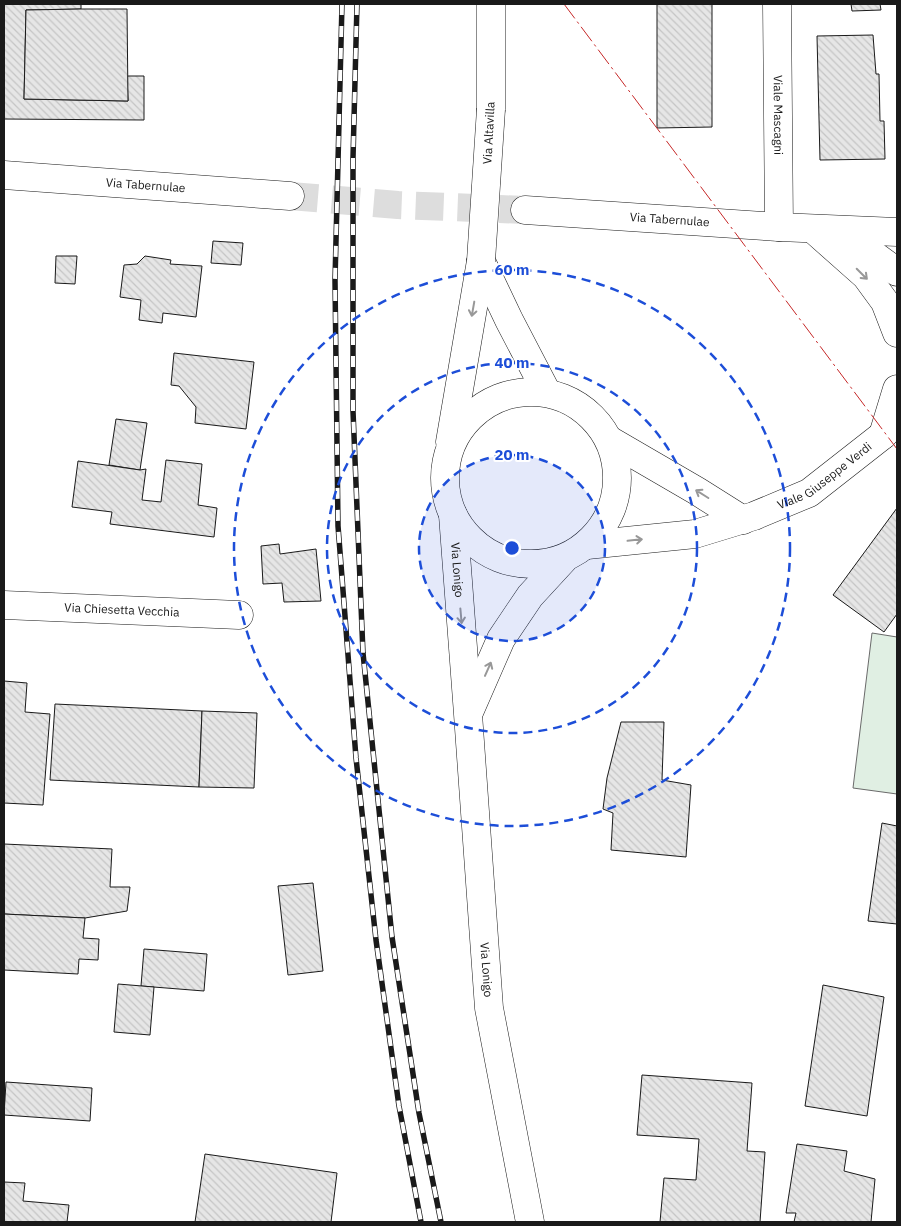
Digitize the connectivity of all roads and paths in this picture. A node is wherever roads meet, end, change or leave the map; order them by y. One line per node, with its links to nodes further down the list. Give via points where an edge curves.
1 (491, 4): 9 (main road, Via Altavilla, bridge, via 491,109)
2 (776, 4): 6 (main road, Viale Mascagni)
3 (4, 175): 4 (main road, Via Tabernulae)
4 (290, 196)
5 (525, 210): 6 (main road, Via Tabernulae)
6 (779, 227): 7 (main road, Via Tabernulae)
7 (814, 229): 8 (main road, Via Tabernulae); 10 (main road, Via Tabernulae, via 871,253); 11 (main road, one-way to 11, via 866,276 885,302)
8 (897, 232)
9 (481, 261): 13 (main road, Via Altavilla); 16 (main road, Via Altavilla, one-way to 16)
10 (897, 272)
11 (897, 333)
12 (897, 389): 14 (main road)
13 (546, 391): 15 (main road, via 561,396 588,414 603,427); 16 (main road, via 509,394 482,406 461,427)
14 (890, 427): 18 (main road, Viale Giuseppe Verdi, via 809,493)
15 (610, 441): 18 (main road, one-way to 15); 19 (main road, via 617,463 618,486 613,508 602,528)
16 (448, 454): 17 (main road, via 444,474 446,495)
17 (453, 515): 19 (main road, via 464,534 481,549 500,559 544,564); 22 (main road, Via Lonigo, one-way to 22)
18 (743, 520): 19 (main road, Viale Giuseppe Verdi, one-way to 18, via 695,534)
19 (576, 551): 22 (main road, Via Lonigo, one-way to 19, via 501,639 530,596)
20 (4, 605): 21 (main road, Via Chiesetta Vecchia)
21 (239, 615)
22 (468, 714): 23 (main road, Via Lonigo, via 488,1008)
23 (530, 1222)

